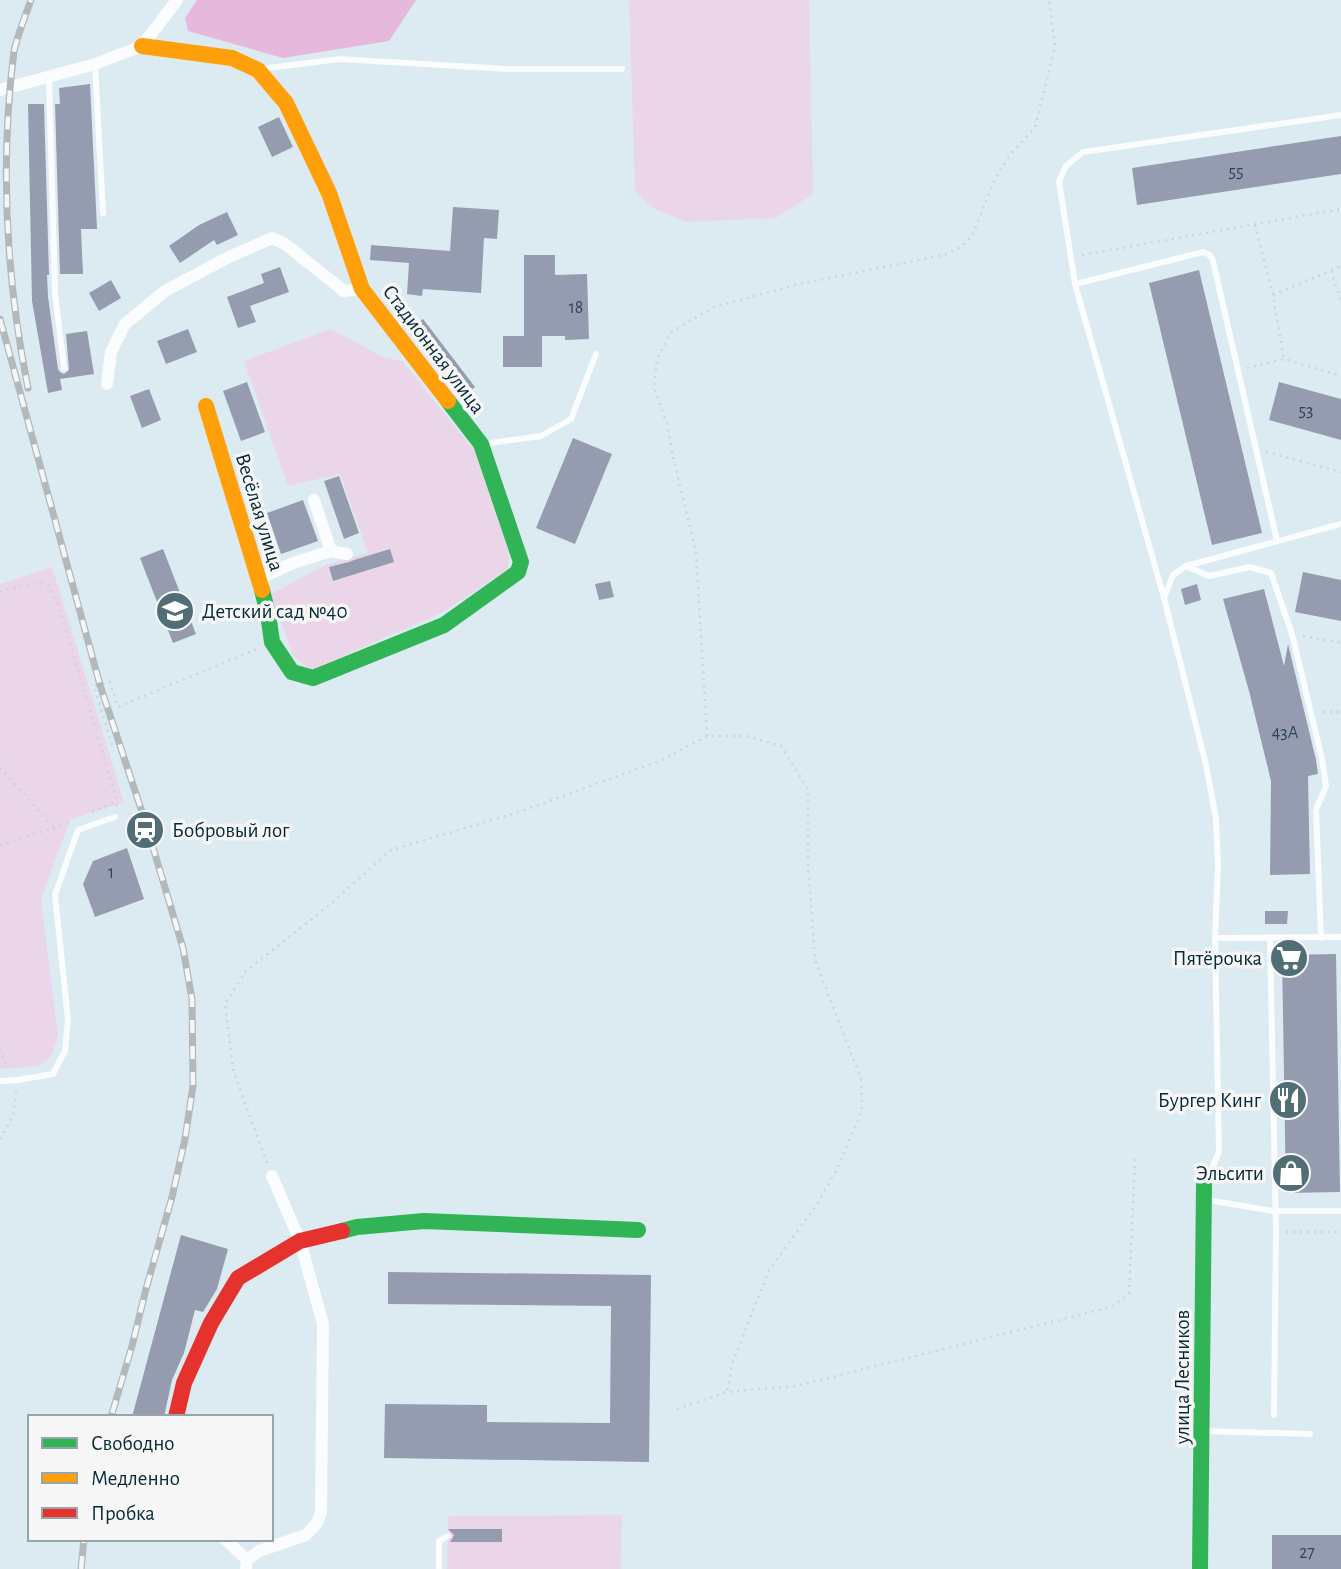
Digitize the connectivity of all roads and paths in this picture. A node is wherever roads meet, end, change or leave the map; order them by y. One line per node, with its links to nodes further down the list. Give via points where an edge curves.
1 (177, 0): 3 (street)
2 (1049, 0): 45 (path, via 1055,47 1034,127 995,179 972,236 961,247 944,255 799,284 714,307 671,332 657,359 654,387 696,552)
3 (142, 46): 4 (street); 6 (street, Стадионная улица, via 232,58)
4 (95, 64): 7 (street); 11 (lane)
5 (622, 69): 6 (lane, via 508,69 339,59)
6 (258, 70): 17 (street, Стадионная улица, via 286,103 330,193)
7 (49, 78): 8 (street); 22 (lane, via 55,293)
8 (0, 90)
9 (1341, 115): 13 (lane, via 1083,152 1066,166 1059,181)
10 (1341, 209): 12 (path)
11 (103, 214)
12 (1255, 224): 13 (path); 18 (path)
13 (1071, 257): 16 (lane)
14 (1341, 267): 15 (path)
15 (1331, 271): 18 (path); 19 (path)
16 (1075, 284): 23 (lane, via 1203,252 1210,255); 38 (lane)
17 (362, 289): 25 (street, via 344,291 285,244 272,239 165,291 125,324 111,352); 27 (street, Стадионная улица)
18 (1273, 295): 21 (path)
19 (1341, 301)
20 (596, 355): 27 (lane, via 571,419 541,436)
21 (1284, 359): 23 (path); 24 (path)
22 (64, 368)
23 (1238, 370): 28 (lane)
24 (1341, 376)
25 (107, 384)
26 (206, 406): 36 (street, Весёлая улица)
27 (481, 444): 39 (street, Стадионная улица, via 521,562 518,572)
28 (1256, 449): 29 (path); 32 (lane)
29 (1341, 472)
30 (314, 500): 33 (street)
31 (1341, 524): 32 (lane)
32 (1277, 541): 35 (lane)
33 (331, 551): 34 (street); 36 (street)
34 (347, 554)
35 (1186, 566): 38 (lane, via 1173,575); 40 (lane, via 1209,576 1250,567 1271,573)
36 (259, 579): 41 (street, Весёлая улица)
37 (0, 592): 48 (path, via 36,582 48,585 58,604)
38 (1164, 598): 55 (lane, via 1216,819)
39 (444, 625): 41 (street, Весёлая улица, via 313,678 292,672)
40 (1292, 634): 42 (path); 44 (lane)
41 (272, 642): 46 (path, via 118,707 110,682 94,687)
42 (1341, 643)
43 (1341, 712): 44 (path)
44 (1311, 713): 56 (lane, via 1326,786 1316,810)
45 (707, 736): 63 (path, via 662,761 519,812 391,850 246,971 225,1004 233,1070); 71 (path, via 746,736 781,746 808,789 815,960 861,1079 862,1111 818,1203 769,1270 732,1364)
46 (112, 746)
47 (0, 768): 52 (path)
48 (117, 801): 49 (path); 51 (path)
49 (92, 812)
50 (79, 817): 52 (path)
51 (115, 817): 59 (lane, via 78,830 55,895 68,1019 65,1051 53,1074)
52 (54, 828): 53 (path)
53 (0, 845)
54 (1341, 937): 56 (lane)
55 (1215, 938): 57 (lane); 64 (lane, via 1219,1152)
56 (1321, 938): 57 (lane)
57 (1270, 939): 65 (lane)
58 (0, 1049): 59 (path)
59 (18, 1080): 60 (lane); 61 (path, via 13,1116)
60 (0, 1081)
61 (0, 1139)
62 (1135, 1158): 71 (path, via 1129,1294 1111,1307 796,1386)
63 (272, 1176): 70 (street)
64 (1204, 1192): 65 (lane); 75 (street, улица Лесников)
65 (1275, 1211): 66 (lane); 68 (lane)
66 (1341, 1211)
67 (639, 1230): 70 (street, via 424,1220 357,1227)
68 (1276, 1232): 69 (path); 74 (lane)
69 (1341, 1232)
70 (300, 1241): 73 (street, via 238,1278 184,1383); 79 (street, via 323,1324 321,1512 306,1535 259,1551)
71 (727, 1392): 72 (path)
72 (677, 1409)
73 (176, 1415)
74 (1274, 1415)
75 (1202, 1431): 76 (lane); 81 (street, улица Лесников)
76 (1310, 1434)
77 (448, 1536): 80 (lane, via 439,1541)
78 (227, 1541): 79 (street)
79 (247, 1565)
80 (439, 1569)
81 (1200, 1569)

